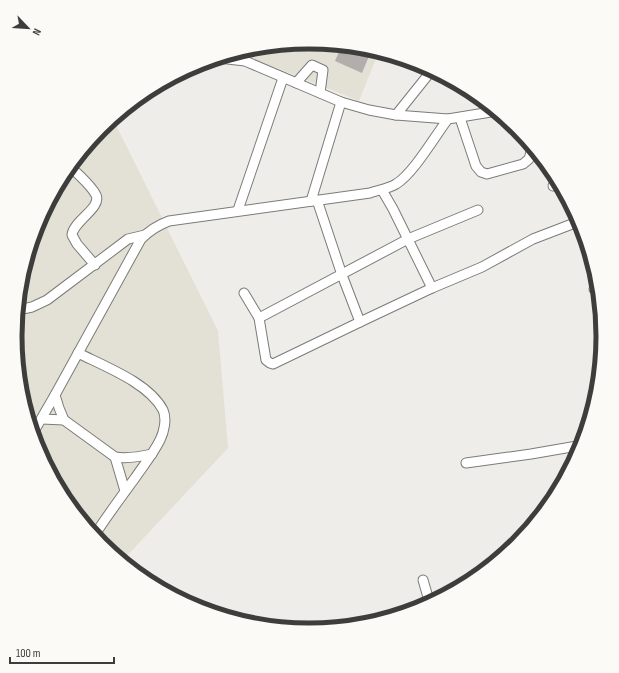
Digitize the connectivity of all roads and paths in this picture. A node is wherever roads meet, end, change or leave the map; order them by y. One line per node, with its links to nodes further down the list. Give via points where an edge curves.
1 (233, 60): 3 (street, via 245,61)
2 (428, 75): 8 (street)
3 (283, 78): 4 (street); 15 (street)
4 (296, 83): 5 (street); 5 (street, via 312,65 323,70)
5 (320, 93): 6 (street)
6 (341, 102): 8 (street); 14 (street)
7 (490, 112): 9 (street)
8 (396, 115): 10 (street)
9 (460, 118): 10 (street); 11 (street, via 476,166 481,172 487,174 523,164)
10 (448, 119): 13 (street, via 406,175)
11 (531, 153)
12 (77, 173): 20 (street, via 96,194 97,199 74,227 72,235)
13 (382, 190): 14 (street); 19 (street)
14 (314, 201): 15 (street); 21 (street)
15 (238, 210): 18 (street, via 170,221)
16 (478, 210): 19 (street)
17 (574, 223): 22 (street, via 533,239 482,267)
18 (145, 235): 20 (street, via 128,239); 27 (street)
19 (408, 239): 21 (street); 22 (street)
20 (95, 265): 24 (street, via 47,300)
21 (342, 275): 25 (street); 26 (street)
22 (432, 288): 26 (street)
23 (244, 293): 25 (street)
24 (23, 309)
25 (259, 318): 26 (street, via 266,360 273,364)
26 (360, 322)
27 (78, 353): 28 (street); 33 (street, via 124,375 157,402 163,411 165,421 161,439)
28 (56, 395): 29 (street); 30 (street)
29 (42, 419): 30 (street); 31 (street)
30 (64, 420): 34 (street)
31 (36, 427)
32 (575, 446): 35 (street)
33 (152, 454): 34 (street, via 129,458); 36 (street)
34 (115, 457): 36 (street)
35 (466, 463)
36 (125, 491): 37 (street)
37 (98, 531)
38 (423, 580): 39 (street)
39 (428, 598)

